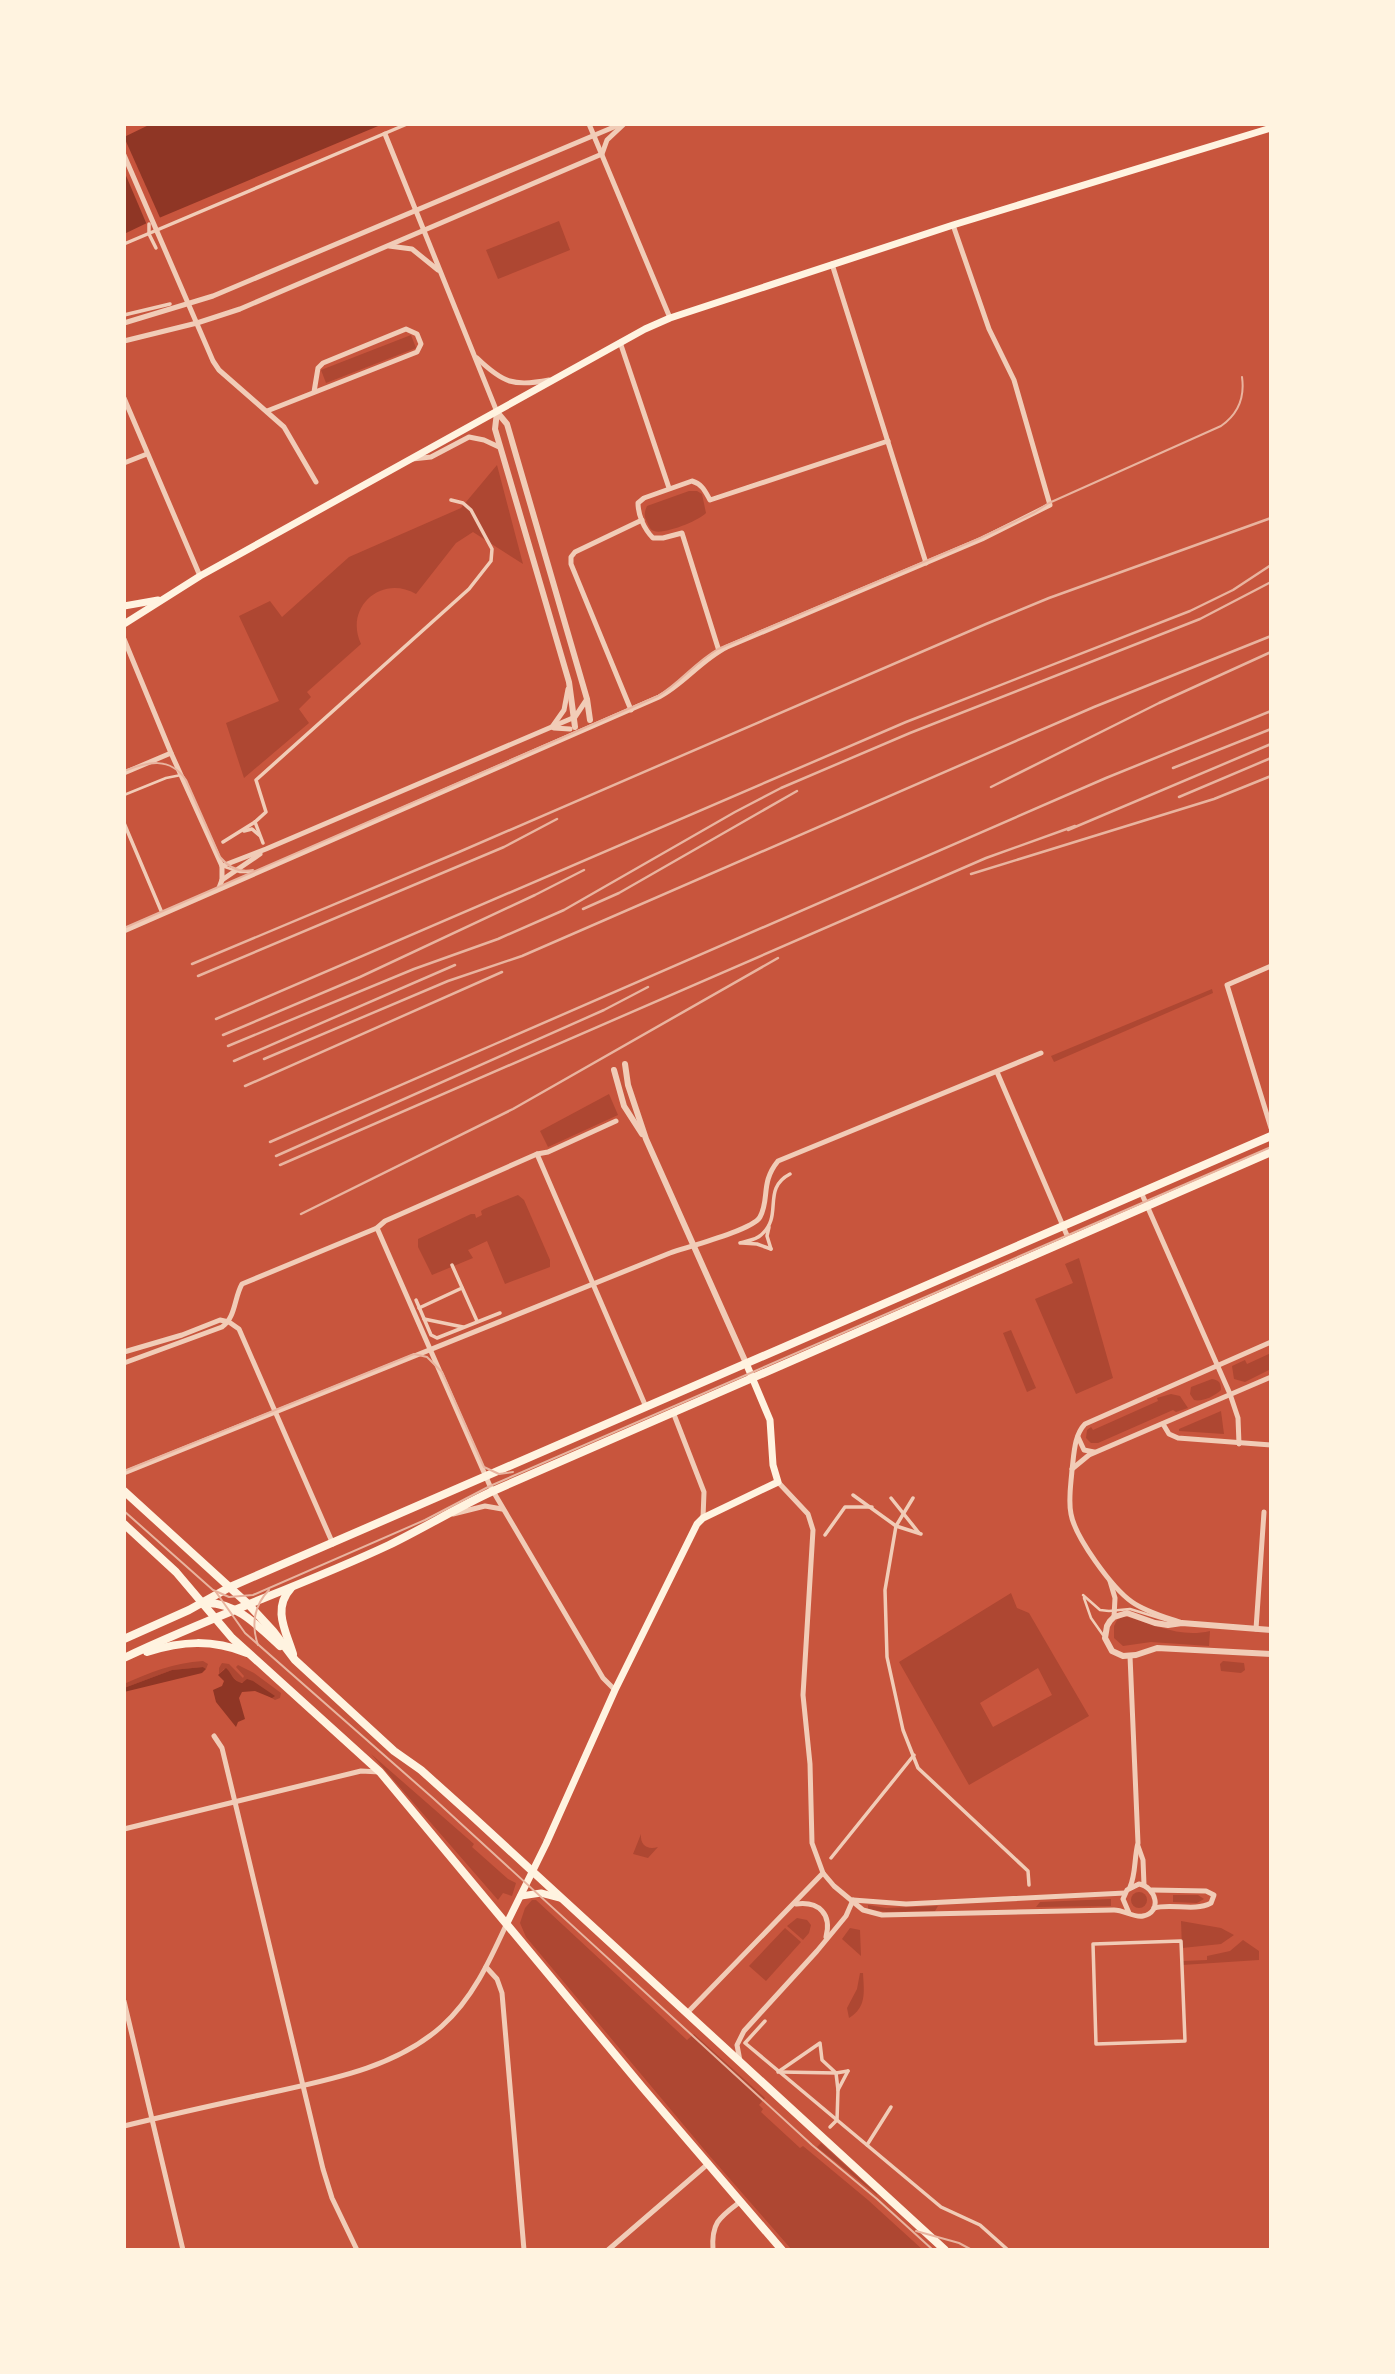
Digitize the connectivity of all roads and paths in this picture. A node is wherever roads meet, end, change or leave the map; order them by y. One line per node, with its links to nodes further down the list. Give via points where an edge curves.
1 (407, 124): 5 (street)
2 (589, 124): 6 (street)
3 (622, 124): 6 (street); 7 (street, via 607,140)
4 (1271, 128): 11 (main road)
5 (385, 134): 9 (street); 13 (street)
6 (594, 135): 7 (street); 9 (street)
7 (602, 154): 12 (street); 23 (street)
8 (124, 155): 10 (street)
9 (417, 211): 12 (street); 21 (street)
10 (151, 224): 13 (street); 14 (street)
11 (953, 225): 18 (main road); 43 (street, via 989,329 1014,380 1050,505)
12 (424, 229): 16 (street); 19 (street)
13 (157, 230): 14 (street); 21 (street)
14 (149, 234): 15 (street); 17 (street)
15 (124, 244)
16 (386, 246): 19 (street, via 412,249); 25 (street)
17 (156, 248)
18 (832, 264): 23 (main road); 34 (street)
19 (441, 271): 28 (street)
20 (170, 304): 22 (street)
21 (190, 304): 24 (street); 25 (street)
22 (124, 315)
23 (670, 318): 27 (main road)
24 (124, 323)
25 (197, 323): 26 (street); 32 (street, via 219,370)
26 (124, 341)
27 (620, 342): 29 (main road); 40 (street)
28 (474, 355): 29 (street, via 511,383); 33 (street)
29 (556, 379): 33 (main road)
30 (314, 392): 30 (street, via 318,368 324,363 406,329 417,334 421,344 417,352); 32 (street)
31 (124, 398): 36 (street)
32 (267, 411): 39 (street, via 284,427)
33 (497, 412): 35 (street); 37 (main road); 52 (street, via 506,424)
34 (888, 441): 40 (street, via 710,500 699,483); 43 (street)
35 (499, 447): 37 (street, via 470,438 431,457); 51 (street)
36 (147, 454): 38 (street); 44 (street)
37 (409, 460): 44 (main road)
38 (124, 463)
39 (316, 482)
40 (669, 488): 42 (street, via 638,503)
41 (451, 500): 62 (street, via 471,510 492,549 491,561 469,589 256,780 266,812)
42 (642, 520): 50 (street, via 653,538 682,533); 53 (street, via 571,557)
43 (926, 563): 50 (street)
44 (200, 576): 45 (main road)
45 (163, 600): 46 (main road); 47 (main road)
46 (124, 606)
47 (124, 624)
48 (124, 639): 49 (street)
49 (127, 651): 58 (street)
50 (719, 651): 53 (street, via 670,691)
51 (569, 682): 54 (street); 56 (street, via 564,710)
52 (587, 699): 54 (street); 55 (street)
53 (631, 710): 69 (street)
54 (575, 717): 55 (street); 56 (street); 57 (street)
55 (590, 720)
56 (551, 728): 57 (street); 67 (street)
57 (572, 728)
58 (171, 752): 59 (street); 60 (street)
59 (124, 774)
60 (181, 775): 61 (lane); 68 (street)
61 (124, 796)
62 (255, 822): 64 (street); 65 (street)
63 (124, 823): 73 (street)
64 (242, 831): 65 (street, via 252,829); 66 (street)
65 (261, 836): 67 (street)
66 (223, 842)
67 (265, 846): 68 (street); 70 (street)
68 (222, 866): 70 (lane); 71 (street)
69 (259, 871): 70 (lane); 72 (street)
70 (236, 872): 71 (street)
71 (222, 880): 72 (street)
72 (219, 888): 73 (street)
73 (162, 913): 74 (street)
74 (124, 928)
75 (1271, 966): 81 (street, via 1227,985)
76 (1041, 1053): 79 (street)
77 (625, 1064): 83 (street)
78 (614, 1070): 83 (street, via 624,1106)
79 (997, 1072): 90 (street); 93 (street, via 778,1161 766,1181 756,1223)
80 (616, 1121): 85 (street)
81 (1271, 1128)
82 (1271, 1136): 87 (main road)
83 (646, 1139): 93 (street)
84 (1271, 1152): 88 (main road)
85 (537, 1154): 91 (street); 95 (street)
86 (790, 1174): 89 (street, via 775,1186)
87 (1141, 1192): 88 (street); 90 (main road)
88 (1147, 1206): 92 (main road); 109 (street)
89 (770, 1224): 89 (street, via 771,1249 740,1243 760,1237)
90 (1063, 1226): 92 (street); 108 (main road)
91 (377, 1228): 101 (street, via 242,1284); 105 (street)
92 (1069, 1240): 111 (main road)
93 (692, 1244): 95 (street); 108 (street)
94 (452, 1265): 96 (street)
95 (594, 1284): 105 (street); 113 (street)
96 (462, 1288): 98 (street); 102 (street)
97 (416, 1300): 98 (street)
98 (419, 1308): 100 (street)
99 (500, 1312): 102 (street)
100 (424, 1319): 103 (street); 103 (street, via 430,1335 437,1338)
101 (229, 1322): 106 (street, via 220,1320); 107 (street); 114 (street, via 239,1329)
102 (477, 1322): 103 (street)
103 (465, 1327)
104 (1271, 1342): 109 (street)
105 (431, 1350): 114 (street); 123 (street)
106 (124, 1352)
107 (125, 1361)
108 (746, 1363): 111 (main road); 113 (main road)
109 (1218, 1365): 112 (street); 117 (street, via 1085,1424)
110 (1271, 1377): 112 (street)
111 (752, 1378): 115 (main road); 124 (main road, via 770,1420)
112 (1230, 1394): 116 (street); 118 (street, via 1238,1418)
113 (646, 1407): 123 (main road)
114 (275, 1411): 122 (street); 139 (street)
115 (673, 1412): 126 (main road); 135 (street, via 704,1492)
116 (1163, 1424): 118 (street, via 1178,1438); 120 (street)
117 (1078, 1436): 120 (street, via 1084,1450); 121 (street)
118 (1239, 1444): 119 (street)
119 (1271, 1445)
120 (1098, 1452): 121 (street)
121 (1072, 1469): 140 (street, via 1073,1522 1081,1541)
122 (124, 1473)
123 (486, 1476): 126 (street); 139 (main road)
124 (778, 1482): 135 (main road); 167 (street, via 808,1514 813,1530 803,1695 812,1843)
125 (124, 1491): 142 (main road)
126 (493, 1491): 131 (street); 134 (main road)
127 (853, 1495): 130 (street)
128 (913, 1497): 132 (street)
129 (891, 1498): 132 (street)
130 (873, 1507): 137 (street); 138 (street, via 845,1507)
131 (502, 1509): 134 (street, via 485,1506); 158 (street, via 603,1678)
132 (904, 1512): 137 (street); 137 (street, via 921,1534)
133 (1264, 1512): 149 (street)
134 (447, 1516): 141 (main road)
135 (703, 1518): 158 (main road, via 691,1533)
136 (124, 1524): 143 (main road)
137 (896, 1525): 160 (street, via 885,1590 887,1657 903,1730)
138 (825, 1535)
139 (333, 1544): 142 (main road)
140 (1109, 1578): 146 (street); 148 (street, via 1129,1600)
141 (293, 1586): 144 (main road); 157 (main road, via 282,1600 281,1616)
142 (230, 1587): 143 (main road); 144 (main road)
143 (202, 1603): 145 (main road); 147 (main road); 152 (main road)
144 (248, 1604): 145 (main road); 157 (main road)
145 (235, 1609): 147 (main road); 157 (main road)
146 (1114, 1614): 148 (street, via 1168,1625); 151 (street); 151 (lane, via 1100,1610 1083,1595)
147 (214, 1617): 154 (main road); 156 (main road)
148 (1182, 1623): 149 (street)
149 (1256, 1629): 150 (street)
150 (1271, 1629)
151 (1105, 1638): 155 (street, via 1117,1655)
152 (124, 1639)
153 (1271, 1654): 155 (street, via 1157,1648)
154 (253, 1655): 156 (main road, via 219,1644 191,1642); 161 (main road)
155 (1129, 1657): 164 (street)
156 (124, 1658)
157 (295, 1660): 166 (main road)
158 (615, 1690): 166 (main road)
159 (214, 1736): 162 (street, via 222,1748)
160 (914, 1755): 165 (street); 168 (street, via 918,1768 1028,1871)
161 (380, 1772): 162 (street, via 360,1771); 181 (main road)
162 (235, 1802): 163 (street); 193 (street)
163 (124, 1829)
164 (1138, 1843): 169 (street); 170 (street)
165 (831, 1858)
166 (533, 1872): 173 (main road); 175 (main road)
167 (823, 1873): 176 (street); 177 (street)
168 (1029, 1885)
169 (1144, 1885): 170 (street); 171 (street)
170 (1130, 1887): 172 (street)
171 (1152, 1890): 178 (street); 178 (street, via 1214,1895 1205,1906)
172 (1125, 1893): 174 (street); 180 (street)
173 (521, 1896): 175 (main road, via 537,1893); 181 (main road)
174 (1033, 1897): 176 (street, via 906,1904); 179 (street, via 1030,1907)
175 (561, 1898): 185 (main road)
176 (853, 1900): 179 (street, via 865,1911 879,1915); 182 (street)
177 (794, 1904): 182 (street, via 808,1903 822,1910 828,1926); 185 (street)
178 (1154, 1908): 180 (street, via 1145,1915)
179 (1018, 1911): 180 (street)
180 (1129, 1913)
181 (508, 1923): 183 (street); 201 (main road)
182 (825, 1940): 188 (street, via 744,2031 737,2045)
183 (486, 1967): 193 (street, via 459,2008 422,2042 364,2069); 205 (street, via 502,1993)
184 (124, 2001): 196 (street)
185 (687, 2013): 188 (main road)
186 (765, 2021): 189 (street, via 745,2043)
187 (1185, 2040): 187 (street, via 1181,1941 1093,1944 1096,2044)
188 (741, 2063): 209 (main road)
189 (778, 2071): 190 (street); 190 (street, via 820,2043 822,2060); 197 (street)
190 (836, 2073): 192 (street); 194 (street, via 848,2071)
191 (832, 2084): 192 (street)
192 (838, 2084): 194 (street)
193 (303, 2085): 196 (street); 204 (street, via 332,2198)
194 (838, 2090): 197 (street)
195 (891, 2108): 200 (street)
196 (152, 2119): 198 (street); 203 (street)
197 (837, 2119): 199 (street); 200 (street)
198 (124, 2126)
199 (830, 2127)
200 (867, 2145): 210 (street, via 941,2207 980,2225)
201 (709, 2163): 202 (main road); 206 (street)
202 (741, 2201): 207 (street, via 715,2223); 208 (main road)
203 (183, 2250)
204 (358, 2250)
205 (524, 2250)
206 (608, 2250)
207 (713, 2250)
208 (782, 2250)
209 (945, 2250)
210 (1008, 2250)

